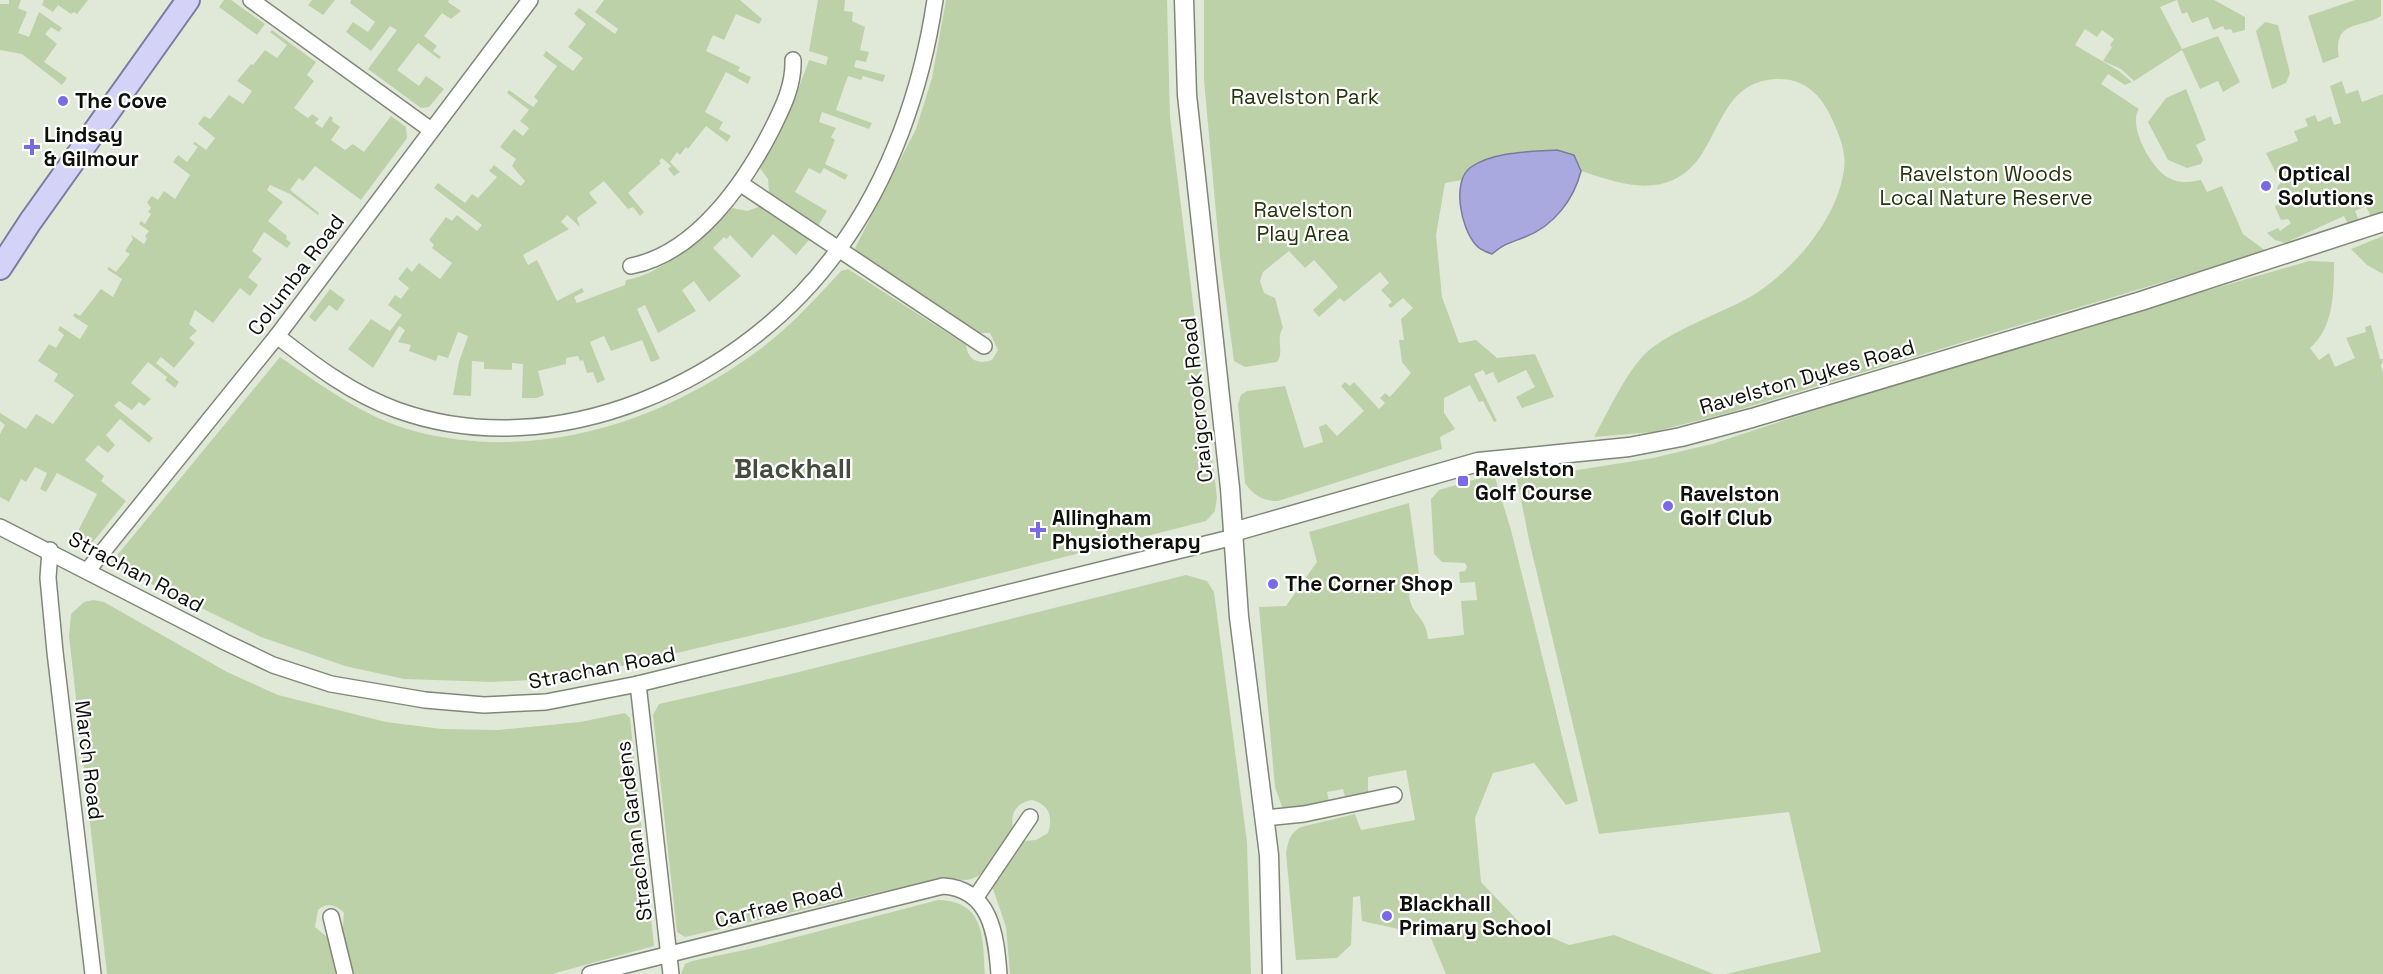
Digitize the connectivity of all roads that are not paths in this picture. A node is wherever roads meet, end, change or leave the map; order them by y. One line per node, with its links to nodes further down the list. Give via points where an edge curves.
1 (188, 0): 12 (main road)
2 (251, 0): 7 (street)
3 (530, 0): 7 (street, Columba Road)
4 (935, 0): 10 (street, via 923,62 907,115 880,179)
5 (1184, 0): 16 (street, Craigcrook Road, via 1187,95)
6 (793, 60): 8 (street, via 792,83 785,102)
7 (431, 130): 13 (street, Columba Road)
8 (741, 184): 10 (street); 11 (street, via 679,244 652,260)
9 (2383, 222): 16 (street, Ravelston Dykes Road, via 2141,301 1752,418 1629,447 1467,464)
10 (839, 250): 13 (street, via 774,319 706,368 626,406 552,426 479,428 412,415 347,387); 14 (street)
11 (631, 266)
12 (0, 268)
13 (276, 336): 18 (street, Columba Road)
14 (984, 346)
15 (0, 527): 17 (street, Strachan Road)
16 (1234, 535): 19 (street, Strachan Road); 22 (street, Craigcrook Road, via 1239,617)
17 (50, 550): 18 (street, Strachan Road); 26 (street, March Road, via 48,578 55,652)
18 (87, 570): 19 (street, Strachan Road, via 225,642 331,684 425,700 484,705 546,702)
19 (638, 684): 25 (street, Strachan Gardens)
20 (1394, 795): 22 (street)
21 (1030, 818): 23 (street)
22 (1265, 818): 31 (street, Craigcrook Road)
23 (976, 897): 25 (street, Carfrae Road, via 959,888 937,887); 30 (street, via 995,936)
24 (331, 917): 27 (street)
25 (669, 954): 28 (street, Carfrae Road); 29 (street, Strachan Gardens)
26 (93, 974)
27 (345, 974)
28 (590, 974)
29 (671, 974)
30 (999, 974)
31 (1272, 974)

